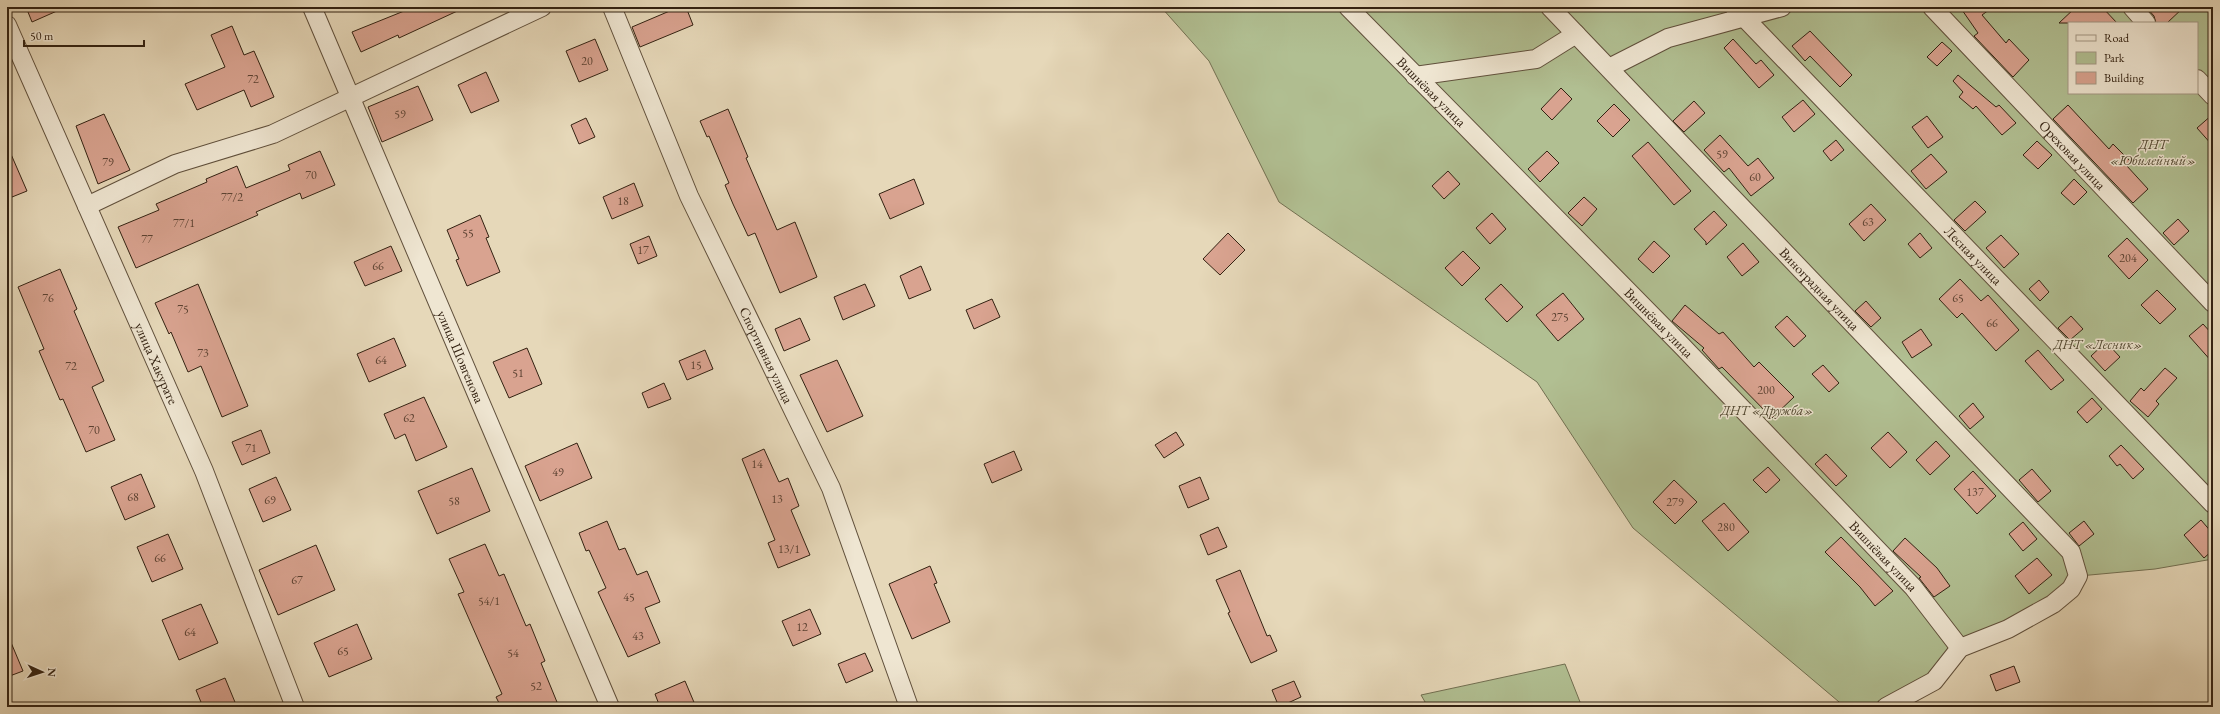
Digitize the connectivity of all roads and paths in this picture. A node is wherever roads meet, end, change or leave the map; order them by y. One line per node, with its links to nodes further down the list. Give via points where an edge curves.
1 (312, 7): 17 (street, улица Шовгенова)
2 (542, 7): 17 (street)
3 (612, 7): 24 (street, Спортивная улица, via 689,196 831,488)
4 (1348, 7): 14 (street, Вишнёвая улица)
5 (1550, 7): 12 (street, Виноградная улица)
6 (1782, 7): 9 (street)
7 (1932, 7): 19 (street, Ореховая улица)
8 (2132, 7): 10 (street)
9 (1739, 12): 13 (street, via 1668,38); 20 (street, Лесная улица)
10 (2145, 22)
11 (7, 25): 18 (street, улица Хакурате)
12 (1576, 34): 13 (street, Виноградная улица); 14 (street, via 1536,59)
13 (1609, 68): 21 (street, Виноградная улица, via 2071,552 2078,576 2071,589 2053,604 2008,630)
14 (1415, 76): 21 (street, Вишнёвая улица, via 1682,346 1913,587)
15 (2198, 80): 16 (street)
16 (2213, 96)
17 (350, 97): 18 (street, via 273,134 175,164); 23 (street, улица Шовгенова)
18 (87, 206): 22 (street, улица Хакурате, via 204,471)
19 (2213, 303)
20 (2213, 504)
21 (1960, 648): 25 (street, via 1934,681)
22 (295, 707)
23 (610, 707)
24 (909, 707)
25 (1886, 707)

